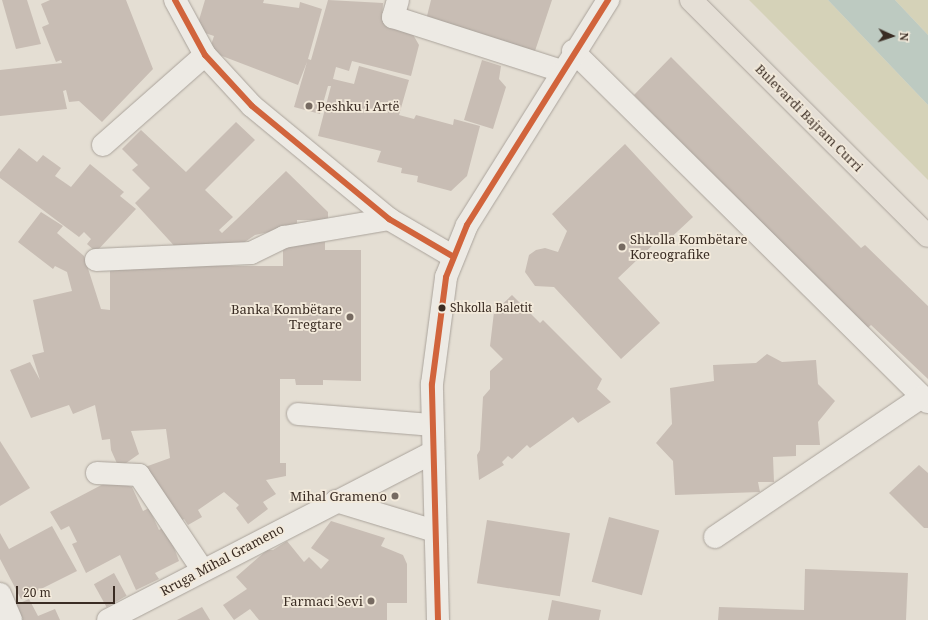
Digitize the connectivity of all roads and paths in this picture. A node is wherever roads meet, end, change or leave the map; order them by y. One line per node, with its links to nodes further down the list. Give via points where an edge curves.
1 (176, 0): 6 (street)
2 (398, 0): 7 (street, via 393,17)
3 (608, 0): 5 (street)
4 (691, 0): 10 (main road, Bulevardi Bajram Curri)
5 (573, 51): 7 (street); 13 (street)
6 (205, 55): 8 (street); 9 (street, via 252,106)
7 (561, 71): 11 (street, via 467,225)
8 (103, 145)
9 (389, 219): 11 (street); 12 (street, via 284,237 251,253)
10 (928, 236)
11 (452, 256): 15 (street, via 438,318)
12 (96, 260)
13 (925, 400): 20 (street)
14 (298, 414): 15 (street)
15 (432, 425): 16 (street)
16 (433, 452): 18 (street, Rruga Mihal Grameno); 19 (street)
17 (97, 473): 21 (street, via 139,475)
18 (336, 501): 19 (street); 21 (street, Rruga Mihal Grameno)
19 (435, 531): 25 (street)
20 (715, 537)
21 (202, 569): 24 (street, Rruga Mihal Grameno)
22 (0, 594): 23 (street)
23 (11, 620)
24 (108, 620)
25 (438, 620)

